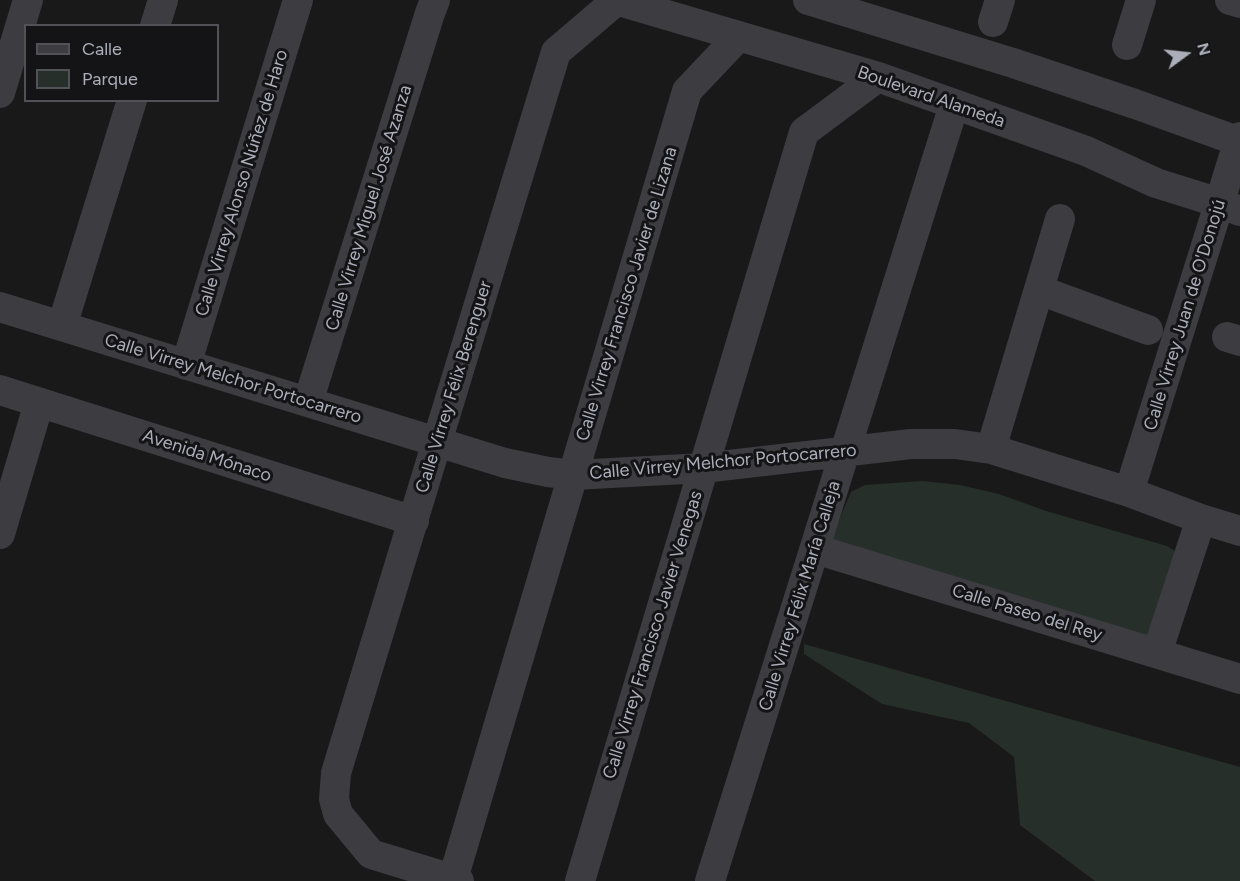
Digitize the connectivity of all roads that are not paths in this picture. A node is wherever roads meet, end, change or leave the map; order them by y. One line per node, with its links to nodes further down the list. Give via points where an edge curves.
1 (28, 0): 14 (street)
2 (163, 0): 10 (street)
3 (298, 0): 24 (street, Calle Virrey Alonso Núñez de Haro)
4 (616, 0): 11 (street, Boulevard Alameda); 28 (street, Calle Virrey Félix Berenguer, via 556,52)
5 (808, 0): 17 (street, via 1013,63)
6 (1141, 0): 12 (street)
7 (1230, 0): 8 (street)
8 (1240, 3)
9 (433, 6): 26 (street, Calle Virrey Miguel José Azanza)
10 (156, 24)
11 (739, 36): 13 (street, Boulevard Alameda); 32 (street, Calle Virrey Francisco Javier de Lizana, via 687,92)
12 (1127, 45)
13 (878, 77): 16 (street, Boulevard Alameda); 31 (street, Calle Virrey Francisco Javier Venegas, via 804,132)
14 (0, 93)
15 (131, 102): 22 (street)
16 (954, 105): 18 (street, Boulevard Alameda, via 1086,151 1156,183); 30 (street, Calle Virrey Félix María Calleja)
17 (1240, 140): 18 (street, Calle Virrey Juan de O'Donojú)
18 (1230, 207): 33 (street, Calle Virrey Juan de O'Donojú)
19 (1060, 219): 20 (street)
20 (1039, 290): 23 (street); 29 (street)
21 (0, 307): 22 (street, Calle Virrey Melchor Portocarrero)
22 (62, 326): 24 (street, Calle Virrey Melchor Portocarrero)
23 (1148, 330)
24 (186, 365): 26 (street, Calle Virrey Melchor Portocarrero)
25 (0, 390): 27 (street, Avenida Mónaco)
26 (308, 402): 28 (street, Calle Virrey Melchor Portocarrero)
27 (39, 403): 35 (street, Avenida Mónaco); 37 (street)
28 (438, 442): 32 (street, Calle Virrey Melchor Portocarrero, via 506,463); 35 (street, Calle Virrey Félix Berenguer)
29 (991, 449): 30 (street, Calle Virrey Melchor Portocarrero, via 911,444); 33 (street, Calle Virrey Melchor Portocarrero)
30 (845, 452): 31 (street, Calle Virrey Melchor Portocarrero); 38 (street, Calle Virrey Félix María Calleja)
31 (703, 468): 32 (street, Calle Virrey Melchor Portocarrero); 42 (street, Calle Virrey Francisco Javier Venegas)
32 (574, 475): 41 (street, Calle Virrey Francisco Javier de Lizana)
33 (1130, 492): 34 (street, Calle Virrey Melchor Portocarrero)
34 (1201, 519): 36 (street, Calle Virrey Melchor Portocarrero); 39 (street)
35 (414, 521): 41 (street, Calle Virrey Félix Berenguer, via 336,773 334,800 338,814 371,854)
36 (1240, 531)
37 (0, 534)
38 (815, 549): 39 (street, Calle Paseo del Rey); 43 (street, Calle Virrey Félix María Calleja)
39 (1157, 652): 40 (street, Calle Paseo del Rey)
40 (1240, 678)
41 (456, 880)
42 (580, 881)
43 (710, 881)

